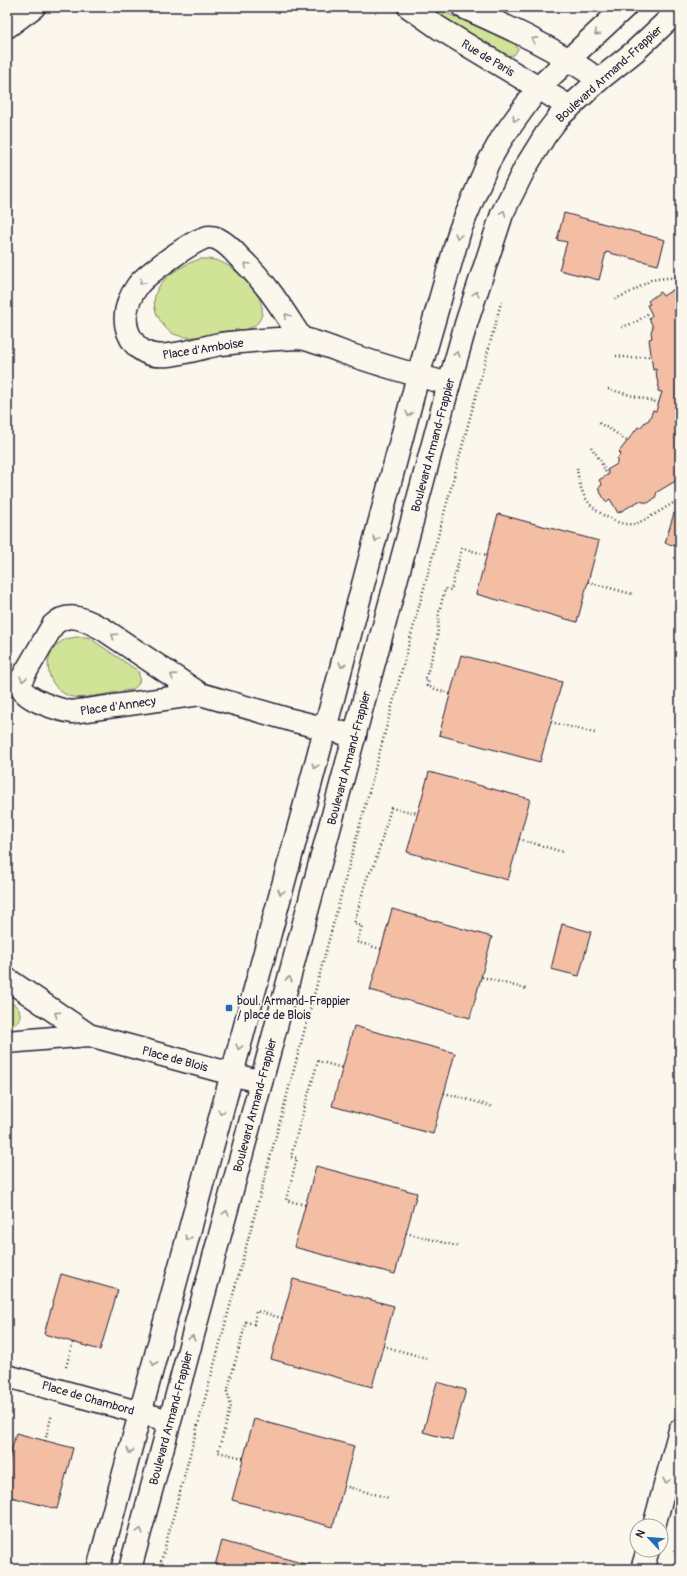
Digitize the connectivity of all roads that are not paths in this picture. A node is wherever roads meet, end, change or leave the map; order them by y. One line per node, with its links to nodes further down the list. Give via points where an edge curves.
1 (34, 7): 6 (main road)
2 (409, 7): 9 (main road, Rue de Paris)
3 (462, 7): 7 (main road, one-way to 3, via 526,36)
4 (625, 7): 7 (main road, one-way to 7)
5 (680, 9): 8 (main road, Boulevard Armand-Frappier, via 634,52)
6 (7, 27)
7 (568, 59): 8 (main road); 9 (main road)
8 (599, 80): 10 (main road, Boulevard Armand-Frappier)
9 (538, 88): 10 (main road, Rue de Paris); 12 (main road, one-way to 12, via 502,138 477,187 460,230)
10 (570, 107): 13 (main road, Boulevard Armand-Frappier, one-way to 10, via 507,201 546,134)
11 (301, 338): 11 (main road, Place d'Amboise, one-way to 11, via 273,294 252,270 226,244 209,237 197,240 146,276 132,295 126,309 125,323 129,336 146,353 156,356 223,344); 12 (main road, Place d'Amboise)
12 (418, 376): 13 (main road, Place d'Amboise); 15 (main road, one-way to 15)
13 (449, 384): 16 (main road, Boulevard Armand-Frappier)
14 (200, 694): 14 (main road, Place d'Annecy, one-way to 14, via 103,629 71,617 59,620 53,625 21,680 21,687 30,696 60,710 72,712); 15 (main road, Place d'Annecy)
15 (325, 728): 16 (main road, Place d'Annecy); 20 (main road, one-way to 20)
16 (355, 736): 21 (main road, Boulevard Armand-Frappier, one-way to 16)
17 (7, 979): 18 (main road, Place de Blois, one-way to 17)
18 (89, 1035): 19 (main road, Place de Blois); 20 (main road, Place de Blois)
19 (7, 1042)
20 (232, 1075): 21 (main road, Place de Blois); 23 (main road, one-way to 23)
21 (261, 1082): 24 (main road, Boulevard Armand-Frappier, one-way to 21)
22 (7, 1376): 23 (main road, Place de Chambord)
23 (141, 1413): 24 (main road, Place de Chambord); 28 (main road, one-way to 28)
24 (170, 1421): 29 (main road, Boulevard Armand-Frappier, one-way to 24)
25 (680, 1430): 26 (main road, one-way to 26)
26 (656, 1518)
27 (645, 1558): 30 (main road)
28 (98, 1569)
29 (130, 1569)
30 (642, 1569)

